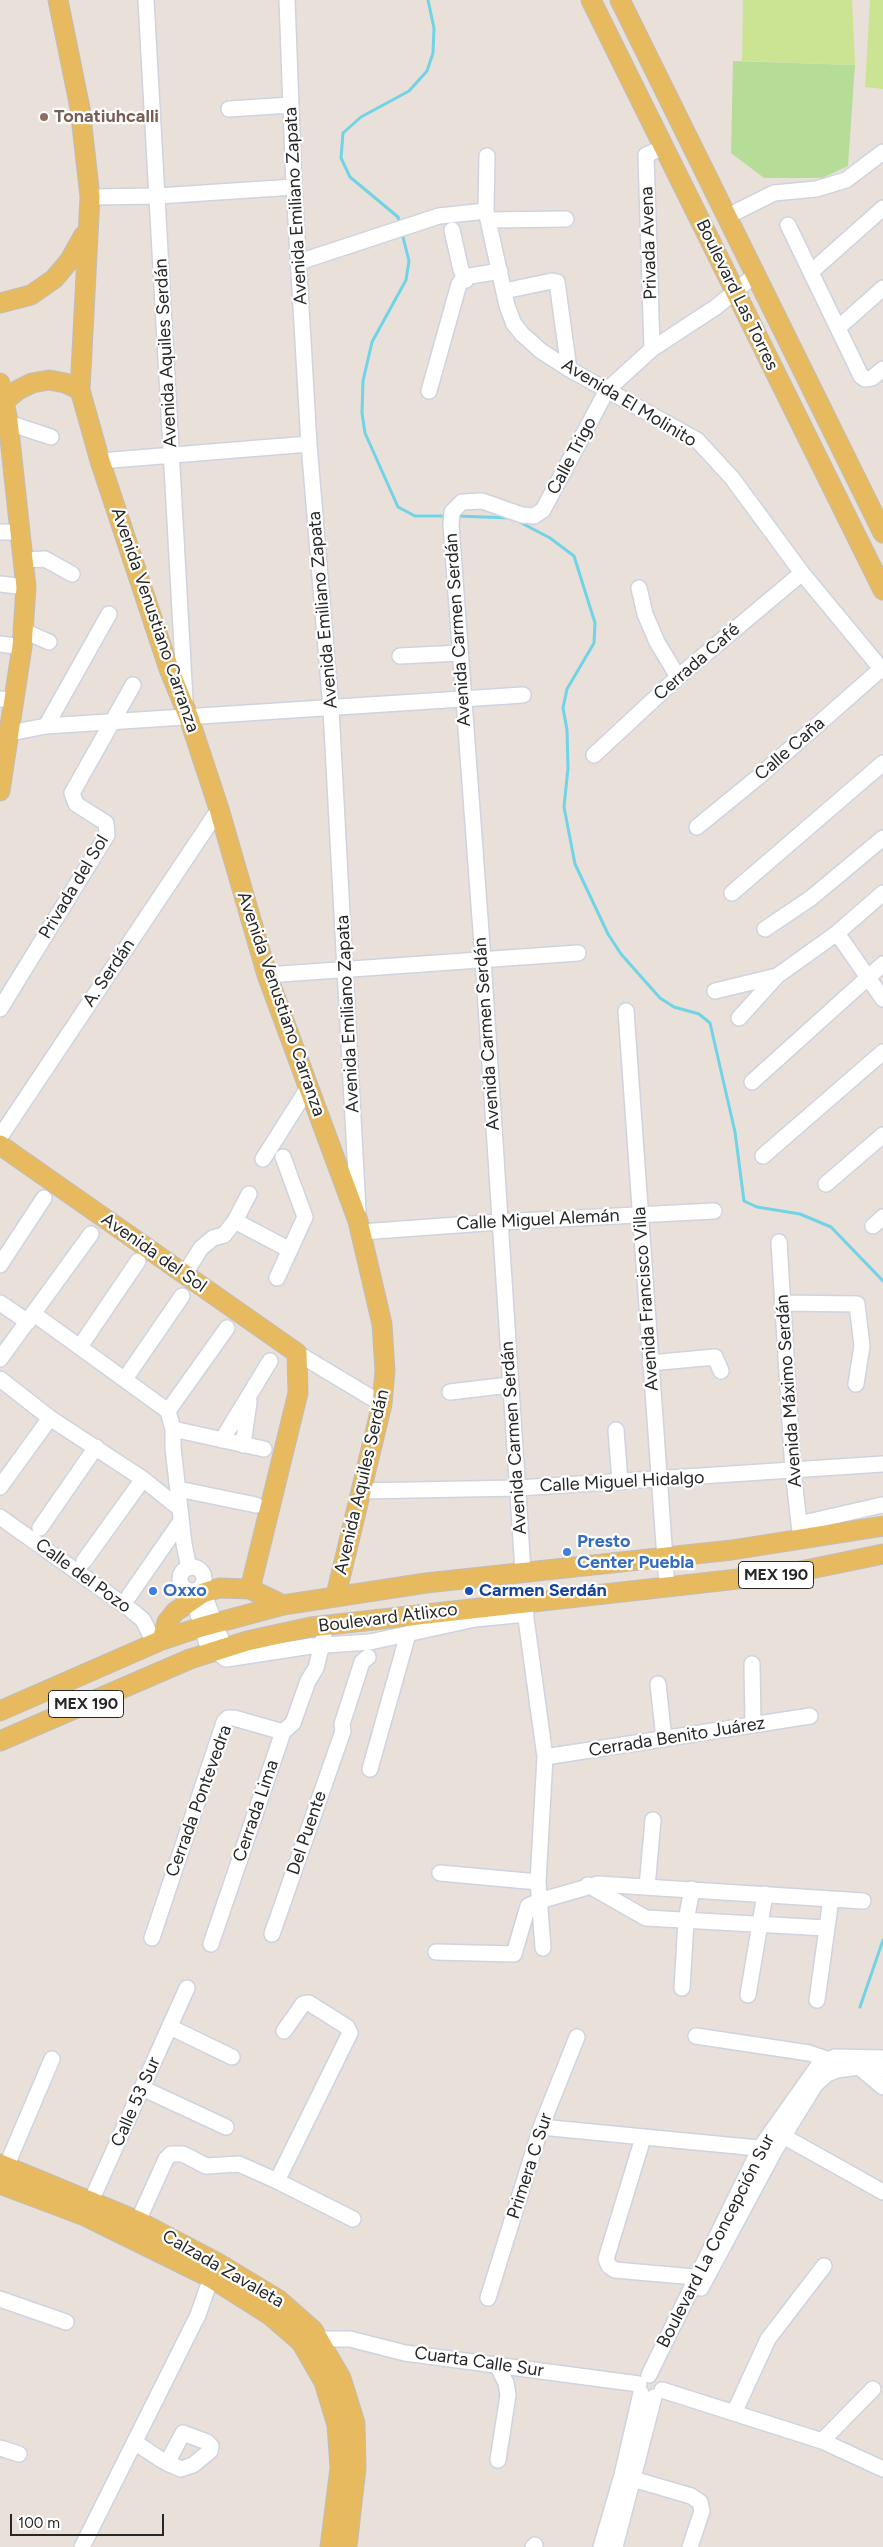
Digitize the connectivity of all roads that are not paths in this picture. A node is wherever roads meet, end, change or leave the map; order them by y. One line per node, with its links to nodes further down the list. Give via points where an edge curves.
1 (58, 0): 12 (main road, Avenida Venustiano Carranza, via 80,108)
2 (146, 0): 13 (street, Avenida Aquiles Serdán)
3 (287, 0): 6 (street, Avenida Emiliano Zapata)
4 (591, 0): 8 (main road, Boulevard Las Torres)
5 (620, 0): 16 (main road, Boulevard Las Torres)
6 (291, 105): 7 (street); 11 (street, Avenida Emiliano Zapata)
7 (229, 109)
8 (664, 147): 27 (main road, Boulevard Las Torres); 30 (street, Privada Avena, via 646,155)
9 (883, 152): 16 (street, via 846,180 816,189 774,193)
10 (487, 156): 15 (street, Avenida El Molinito)
11 (294, 187): 13 (street); 21 (street, Avenida Emiliano Zapata)
12 (90, 196): 13 (street); 20 (main road, Avenida Venustiano Carranza)
13 (158, 196): 40 (street, Avenida Aquiles Serdán)
14 (883, 208): 22 (street)
15 (488, 216): 17 (street); 21 (street, via 463,211 414,222); 25 (street, Avenida El Molinito)
16 (726, 217): 23 (main road, Boulevard Las Torres)
17 (566, 219)
18 (788, 225): 22 (street)
19 (452, 230): 24 (street)
20 (86, 231): 28 (main road, via 70,260 54,279 31,295); 33 (main road, Avenida Venustiano Carranza)
21 (299, 262): 39 (street, Avenida Emiliano Zapata)
22 (811, 272): 29 (street)
23 (755, 275): 27 (street, Calle Trigo); 46 (main road, Boulevard Las Torres)
24 (463, 280): 25 (street); 35 (street)
25 (502, 280): 31 (street, Avenida El Molinito, via 510,316 522,334 541,351); 31 (street, via 557,282)
26 (883, 288): 29 (street)
27 (735, 292): 30 (street, Calle Trigo); 53 (main road, Boulevard Las Torres)
28 (0, 303)
29 (838, 328): 32 (street, via 865,380)
30 (652, 349): 34 (street, Calle Trigo)
31 (569, 368): 34 (street, Avenida El Molinito)
32 (883, 369)
33 (80, 390): 36 (main road, via 49,380); 41 (main road, Avenida Venustiano Carranza)
34 (607, 390): 43 (street, Calle Trigo, via 543,510 534,516 522,515 482,501); 48 (street, Avenida El Molinito, via 697,440 732,478)
35 (429, 391)
36 (3, 392): 37 (main road)
37 (4, 420): 38 (street); 42 (main road)
38 (51, 437)
39 (309, 444): 40 (street); 66 (street, Avenida Emiliano Zapata)
40 (172, 456): 41 (street); 67 (street, Avenida Aquiles Serdán)
41 (100, 461): 67 (main road, Avenida Venustiano Carranza, via 169,668)
42 (7, 476): 45 (main road)
43 (455, 513): 58 (street, Avenida Carmen Serdán)
44 (0, 532): 45 (street)
45 (20, 532): 47 (main road)
46 (883, 533)
47 (23, 560): 49 (street, via 45,559); 51 (main road)
48 (802, 572): 60 (street, Avenida El Molinito); 61 (street, Cerrada Café)
49 (72, 574)
50 (0, 584): 51 (street)
51 (26, 587): 55 (main road)
52 (639, 588): 61 (street, via 645,614 657,642)
53 (883, 590)
54 (109, 614): 69 (street)
55 (23, 639): 56 (street); 57 (street); 64 (main road)
56 (49, 642)
57 (0, 644)
58 (460, 653): 59 (street); 65 (street, Avenida Carmen Serdán)
59 (400, 656)
60 (882, 670): 75 (street, Calle Caña)
61 (678, 677): 71 (street, Cerrada Café)
62 (133, 686): 68 (street)
63 (523, 695): 65 (street)
64 (7, 699): 70 (main road)
65 (463, 699): 66 (street); 82 (street, Avenida Carmen Serdán)
66 (331, 709): 67 (street); 84 (street, Avenida Emiliano Zapata)
67 (187, 712): 68 (street); 74 (main road, Avenida Venustiano Carranza)
68 (111, 723): 69 (street); 90 (street, Privada del Sol, via 72,793 76,804 106,823 107,835)
69 (46, 726): 70 (street)
70 (4, 734): 73 (main road)
71 (594, 755)
72 (883, 763): 77 (street)
73 (0, 791)
74 (219, 809): 85 (main road, Avenida Venustiano Carranza); 97 (street, A. Serdán)
75 (697, 827)
76 (883, 838): 79 (street, via 811,898)
77 (732, 893)
78 (883, 893): 80 (street)
79 (766, 929)
80 (837, 933): 86 (street); 87 (street)
81 (578, 953): 82 (street)
82 (483, 959): 84 (street); 107 (street, Avenida Carmen Serdán)
83 (883, 964): 87 (street)
84 (346, 968): 85 (street); 108 (street, Avenida Emiliano Zapata)
85 (267, 975): 95 (main road, Avenida Venustiano Carranza)
86 (777, 976): 88 (street); 92 (street)
87 (867, 977): 89 (street); 94 (street)
88 (715, 991)
89 (883, 999)
90 (0, 1009)
91 (626, 1011): 105 (street, Avenida Francisco Villa)
92 (739, 1018)
93 (883, 1052): 98 (street)
94 (752, 1082)
95 (308, 1088): 100 (street); 108 (main road, Avenida Venustiano Carranza)
96 (883, 1135): 101 (street)
97 (3, 1140): 114 (main road, Avenida del Sol)
98 (763, 1156)
99 (283, 1157): 111 (street, via 305,1217)
100 (263, 1159)
101 (826, 1184)
102 (249, 1194): 106 (street)
103 (44, 1198): 113 (street)
104 (714, 1211): 105 (street, Calle Miguel Alemán)
105 (640, 1215): 107 (street, Calle Miguel Alemán); 125 (street, Avenida Francisco Villa)
106 (235, 1221): 111 (street); 114 (street, via 224,1235 213,1238 201,1248)
107 (499, 1222): 108 (street, Calle Miguel Alemán); 130 (street, Avenida Carmen Serdán)
108 (360, 1226): 133 (main road, Avenida Aquiles Serdán, via 383,1331 385,1371)
109 (91, 1234): 119 (street)
110 (779, 1242): 118 (street, Avenida Máximo Serdán)
111 (290, 1250): 115 (street)
112 (138, 1261): 121 (street)
113 (0, 1265)
114 (184, 1275): 122 (main road, Avenida del Sol)
115 (277, 1278)
116 (182, 1296): 127 (street)
117 (0, 1303): 119 (street)
118 (782, 1303): 128 (street, via 857,1304 862,1346); 143 (street, Avenida Máximo Serdán)
119 (31, 1318): 121 (street); 123 (street)
120 (227, 1328): 134 (street)
121 (81, 1346): 127 (street)
122 (297, 1353): 133 (street, Avenida del Sol); 163 (main road, via 298,1393)
123 (0, 1359)
124 (270, 1361): 132 (street)
125 (650, 1363): 126 (street, via 714,1357); 145 (street, Avenida Francisco Villa)
126 (721, 1371)
127 (125, 1379): 134 (street)
128 (856, 1384)
129 (1, 1385): 135 (street)
130 (509, 1386): 131 (street); 148 (street, Avenida Carmen Serdán)
131 (450, 1392)
132 (250, 1396): 138 (street); 139 (street)
133 (382, 1404): 150 (main road, Avenida Aquiles Serdán)
134 (168, 1410): 136 (street)
135 (50, 1418): 140 (street); 147 (street)
136 (173, 1429): 138 (street); 149 (street)
137 (616, 1430): 146 (street)
138 (222, 1440): 139 (street)
139 (243, 1445): 141 (street)
140 (96, 1447): 144 (street); 156 (street)
141 (264, 1449)
142 (883, 1464): 143 (street, Calle Miguel Hidalgo)
143 (793, 1471): 145 (street, Calle Miguel Hidalgo); 157 (street, Avenida Máximo Serdán)
144 (143, 1479): 153 (street); 160 (street)
145 (658, 1480): 146 (street, Calle Miguel Hidalgo); 159 (street, Avenida Francisco Villa)
146 (620, 1482): 148 (street, Calle Miguel Hidalgo)
147 (0, 1487)
148 (518, 1488): 150 (street, Calle Miguel Hidalgo); 161 (street, Avenida Carmen Serdán)
149 (178, 1489): 151 (street); 153 (street)
150 (361, 1491): 165 (main road, Avenida Aquiles Serdán)
151 (256, 1504)
152 (882, 1505): 157 (street)
153 (180, 1514): 164 (street, via 190,1568 197,1568 204,1580); 166 (street)
154 (0, 1517): 173 (street, Calle del Pozo, via 131,1610)
155 (883, 1526): 157 (main road, Boulevard Atlixco / MEX 190)
156 (40, 1528)
157 (800, 1532): 159 (main road, Boulevard Atlixco / MEX 190, via 732,1550)
158 (883, 1554): 162 (main road, Boulevard Atlixco / MEX 190, via 792,1573)
159 (664, 1557): 161 (main road, Boulevard Atlixco / MEX 190); 162 (street, Avenida Francisco Villa)
160 (84, 1561)
161 (523, 1571): 165 (main road, Boulevard Atlixco / MEX 190)
162 (667, 1587): 168 (main road, Boulevard Atlixco / MEX 190)
163 (250, 1589): 164 (main road, via 219,1588); 167 (main road)
164 (197, 1592): 170 (street); 173 (main road, via 168,1622)
165 (336, 1595): 167 (main road, Boulevard Atlixco / MEX 190)
166 (129, 1596)
167 (283, 1605): 170 (main road, Boulevard Atlixco / MEX 190)
168 (525, 1609): 169 (main road, Boulevard Atlixco / MEX 190); 185 (street)
169 (503, 1611): 171 (main road, Boulevard Atlixco / MEX 190); 172 (street)
170 (208, 1625): 173 (main road, Boulevard Atlixco / MEX 190); 176 (street, via 221,1639)
171 (319, 1625): 174 (street, Cerrada Lima); 176 (main road, Boulevard Atlixco / MEX 190)
172 (408, 1634): 175 (street); 186 (street)
173 (159, 1642): 179 (main road, Boulevard Atlixco / MEX 190)
174 (316, 1646): 175 (street); 176 (street, via 226,1659); 182 (street, Cerrada Lima, via 316,1668 293,1723)
175 (369, 1649): 200 (street, Del Puente, via 369,1664 348,1726 343,1732)
176 (217, 1650): 184 (main road, Boulevard Atlixco / MEX 190)
177 (752, 1664): 181 (street)
178 (658, 1684): 183 (street)
179 (0, 1711)
180 (810, 1716): 181 (street, Cerrada Benito Juárez)
181 (752, 1725): 183 (street, Cerrada Benito Juárez)
182 (283, 1732): 201 (street, Cerrada Pontevedra, via 234,1718 224,1722); 202 (street, Cerrada Lima)
183 (664, 1739): 185 (street, Cerrada Benito Juárez)
184 (0, 1742)
185 (545, 1757): 189 (street)
186 (370, 1769)
187 (653, 1820): 191 (street)
188 (440, 1873): 189 (street)
189 (538, 1882): 195 (street)
190 (588, 1885): 191 (street); 195 (street); 197 (street, via 646,1918)
191 (647, 1886): 192 (street)
192 (692, 1889): 193 (street); 197 (street)
193 (765, 1894): 194 (street); 198 (street)
194 (831, 1899): 196 (street); 199 (street)
195 (539, 1901): 203 (street); 204 (street, via 526,1909 514,1954)
196 (863, 1901)
197 (686, 1920): 198 (street); 206 (street)
198 (761, 1924): 199 (street); 207 (street)
199 (826, 1928): 208 (street)
200 (272, 1934)
201 (152, 1938)
202 (210, 1944)
203 (542, 1948)
204 (436, 1952)
205 (187, 1988): 209 (street, Calle 53 Sur)
206 (682, 1988)
207 (748, 1995)
208 (817, 2000)
209 (170, 2027): 213 (street); 220 (street, Calle 53 Sur)
210 (284, 2031): 227 (street, via 303,2004 309,2003 347,2027 350,2033)
211 (576, 2036): 222 (street, Primera C Sur)
212 (696, 2036): 216 (street, via 809,2053)
213 (232, 2057)
214 (883, 2058): 216 (street, via 835,2057)
215 (52, 2059): 226 (street)
216 (830, 2065): 217 (street); 223 (street, Boulevard La Concepción Sur); 225 (street, Boulevard La Concepción Sur, via 818,2066)
217 (859, 2067): 218 (street); 219 (street)
218 (883, 2070)
219 (883, 2087)
220 (142, 2088): 221 (street); 229 (street, Calle 53 Sur)
221 (226, 2126)
222 (541, 2128): 224 (street); 235 (street, Primera C Sur)
223 (783, 2136): 225 (street, Boulevard La Concepción Sur); 228 (street)
224 (643, 2138): 225 (street); 234 (street, via 606,2259 608,2266 615,2270)
225 (768, 2149): 234 (street, Boulevard La Concepción Sur)
226 (2, 2172): 229 (main road, Calzada Zavaleta)
227 (277, 2181): 230 (street); 231 (street, via 239,2164 206,2166 183,2154 170,2154)
228 (883, 2192)
229 (88, 2208): 231 (main road, Calzada Zavaleta); 233 (main road, Calzada Zavaleta)
230 (352, 2219)
231 (138, 2221): 238 (main road, Calzada Zavaleta, via 279,2300)
232 (824, 2266): 242 (street, via 768,2339)
233 (212, 2278): 244 (street, via 198,2316); 252 (main road, Calzada Zavaleta, via 271,2316 301,2342 324,2382 337,2425 340,2468)
234 (696, 2284): 240 (street, Boulevard La Concepción Sur)
235 (488, 2298)
236 (0, 2299): 237 (street)
237 (66, 2322)
238 (320, 2339): 239 (street, Cuarta Calle Sur, via 350,2339 405,2352); 253 (main road, Calzada Zavaleta, via 341,2378 355,2423 356,2468)
239 (498, 2365): 240 (street, Cuarta Calle Sur); 247 (street, via 508,2395)
240 (651, 2386): 242 (street, Cuarta Calle Sur); 250 (street, Boulevard La Concepción Sur)
241 (872, 2389): 243 (street)
242 (734, 2414): 243 (street, Cuarta Calle Sur)
243 (822, 2441): 249 (street, Cuarta Calle Sur)
244 (136, 2443): 248 (street); 251 (street)
245 (0, 2448): 246 (street)
246 (19, 2454)
247 (498, 2460)
248 (167, 2463)
249 (883, 2469)
250 (628, 2477): 254 (street, Boulevard La Concepción Sur); 255 (street, Boulevard La Concepción Sur); 256 (street, via 691,2496 700,2502 702,2511)
251 (82, 2547)
252 (330, 2547)
253 (347, 2547)
254 (601, 2547)
255 (615, 2547)
256 (690, 2547)

